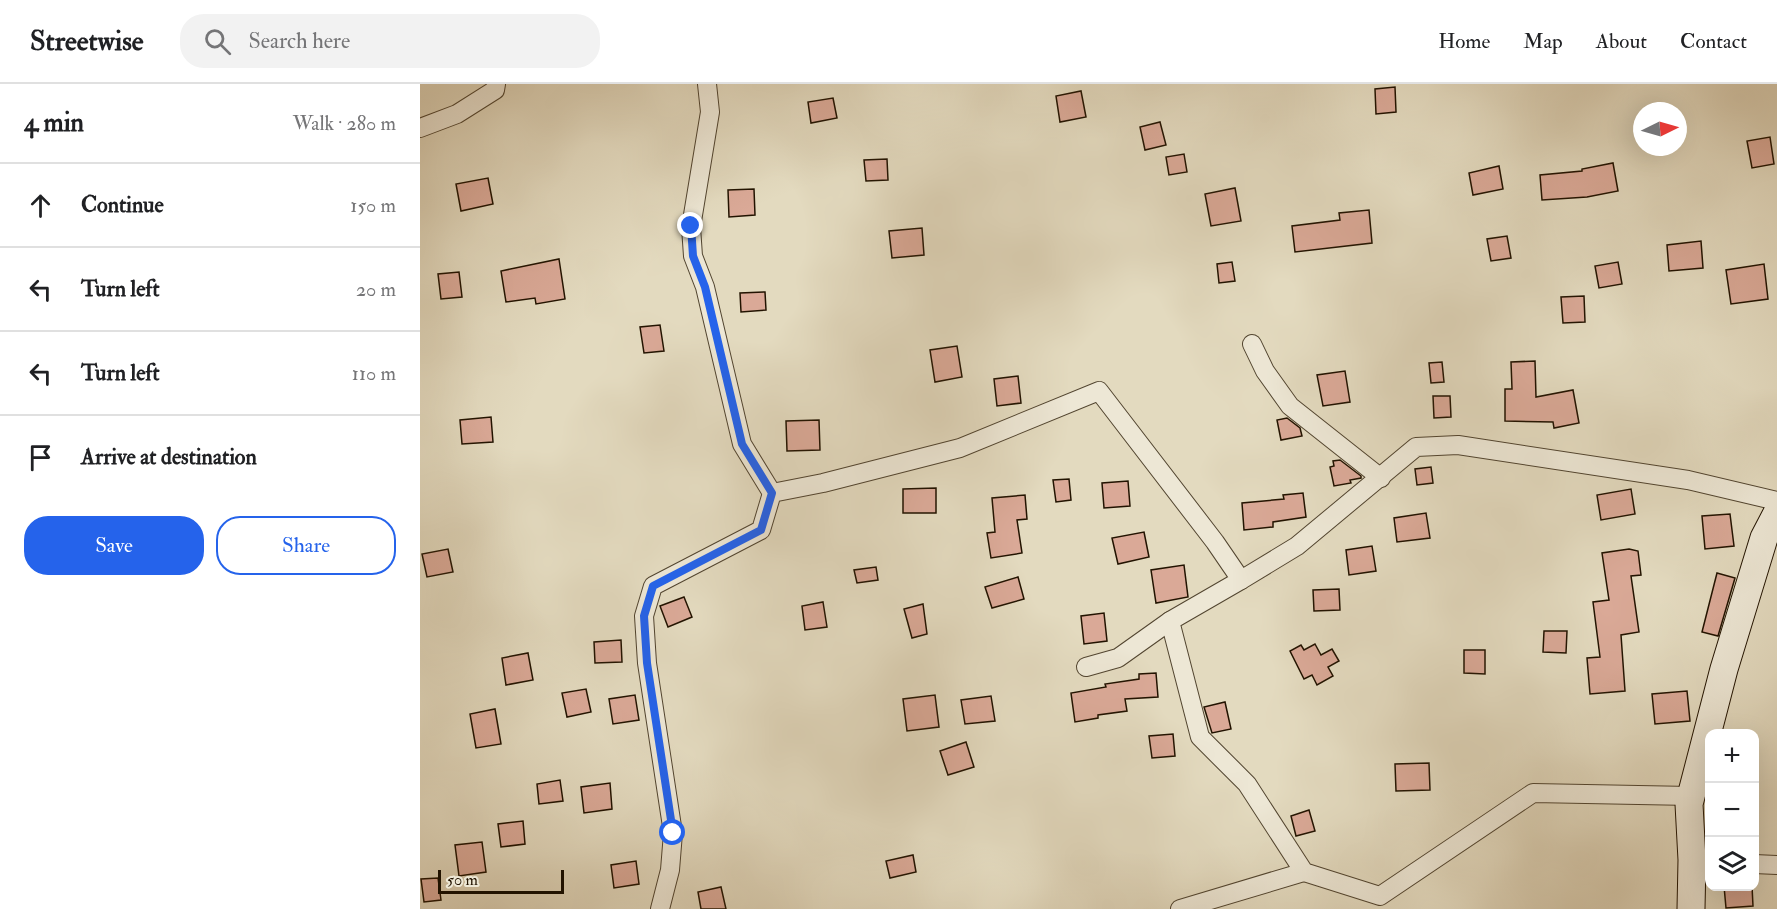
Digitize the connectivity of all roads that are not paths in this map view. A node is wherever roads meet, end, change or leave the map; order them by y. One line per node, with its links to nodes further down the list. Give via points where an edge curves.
1 (496, 84): 3 (street, via 495,90 457,114)
2 (708, 84): 6 (street, via 710,112 691,226 693,256 705,287 742,444)
3 (420, 128)
4 (1252, 344): 5 (street, via 1265,371 1290,406)
5 (1381, 478): 7 (street, via 1416,447 1458,445 1688,480); 9 (street, via 1297,546)
6 (772, 493): 9 (street, via 960,448 1099,391); 17 (street, via 761,530 653,586 644,616 647,663 673,833 670,870)
7 (1777, 501)
8 (1777, 513): 12 (main road, via 1764,538 1737,625)
9 (1241, 580): 10 (street)
10 (1170, 621): 11 (street, via 1118,658); 16 (street, via 1200,737 1247,784)
11 (1086, 667)
12 (1691, 796): 13 (main road, via 1689,804); 16 (street, via 1533,793 1380,896)
13 (1701, 860): 19 (main road)
14 (1759, 864): 15 (street)
15 (1777, 865)
16 (1304, 872): 18 (street)
17 (660, 909)
18 (1180, 909)
19 (1691, 909)

